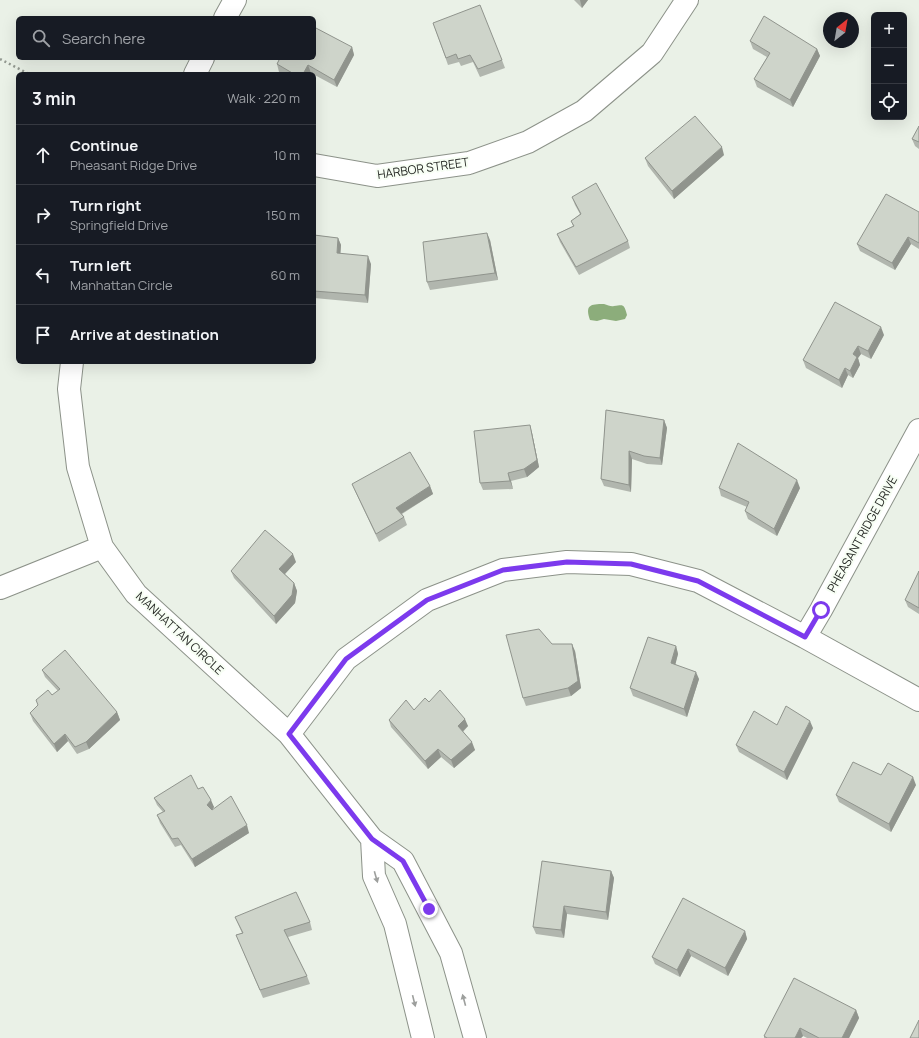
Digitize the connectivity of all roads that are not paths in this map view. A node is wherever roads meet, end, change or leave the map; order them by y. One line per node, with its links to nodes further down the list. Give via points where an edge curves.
1 (235, 0): 3 (street)
2 (687, 0): 6 (street, HARBOR STREET, via 652,53 584,111 528,142 469,163 377,176)
3 (226, 16)
4 (202, 60): 5 (street)
5 (196, 72)
6 (316, 165)
7 (72, 364): 9 (street, MANHATTAN CIRCLE, via 69,389 78,467)
8 (919, 430): 11 (street, PHEASANT RIDGE DRIVE)
9 (102, 547): 10 (street); 13 (street, MANHATTAN CIRCLE, via 136,594)
10 (0, 588)
11 (805, 637): 12 (street); 13 (street, via 698,581 631,564 567,562 503,570 427,600 346,659)
12 (919, 700)
13 (289, 734): 14 (street, MANHATTAN CIRCLE)
14 (372, 839): 15 (street, one-way to 15, via 374,876 395,924); 16 (street, MANHATTAN CIRCLE, one-way to 14, via 451,953 429,909 403,861)
15 (423, 1038)
16 (475, 1038)

